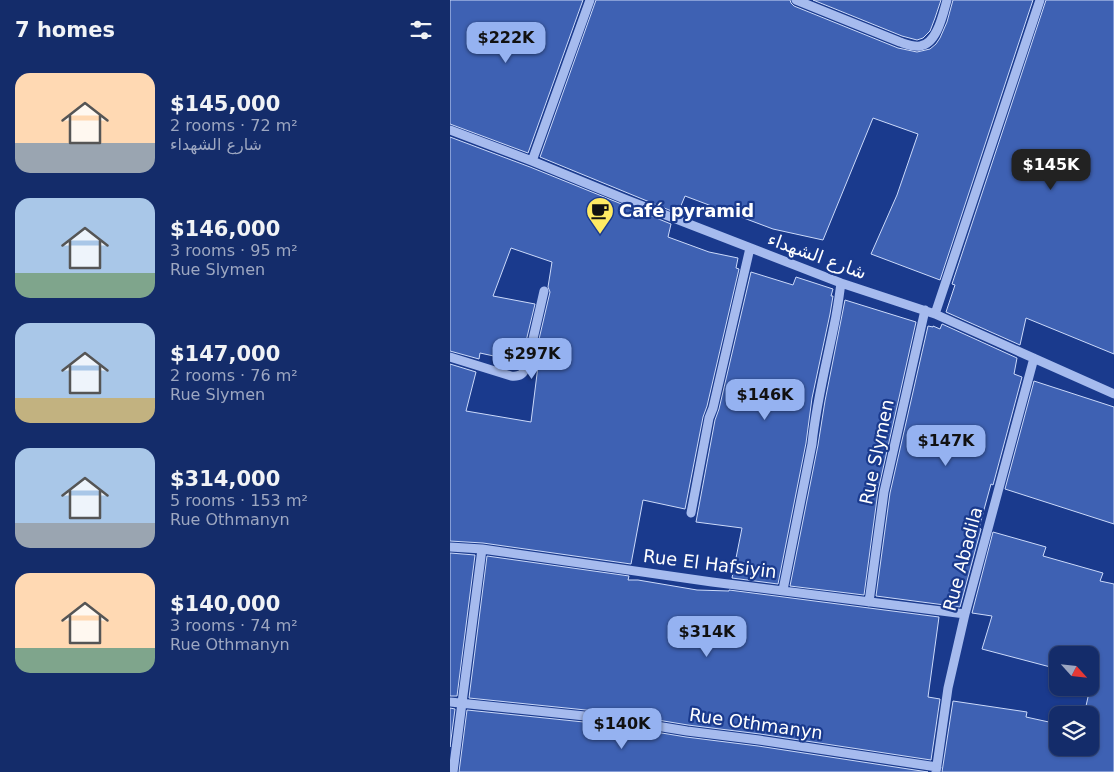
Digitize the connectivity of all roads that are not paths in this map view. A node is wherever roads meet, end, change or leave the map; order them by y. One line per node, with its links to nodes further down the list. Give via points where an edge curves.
1 (590, 0): 6 (street)
2 (796, 0): 3 (street, via 900,42 920,46 927,44 937,31)
3 (947, 0)
4 (1040, 0): 11 (street)
5 (450, 130): 6 (street, شارع الشهداء)
6 (532, 161): 7 (street, شارع الشهداء)
7 (750, 248): 8 (street, شارع الشهداء); 16 (street, via 714,408 709,418)
8 (841, 284): 10 (street, شارع الشهداء); 19 (street)
9 (544, 291): 12 (street, via 527,365 522,373 511,376)
10 (925, 310): 11 (street, شارع الشهداء); 20 (street, Rue Slymen, via 884,492)
11 (935, 314): 13 (street, شارع الشهداء)
12 (450, 357)
13 (1034, 358): 15 (street, شارع الشهداء); 21 (street, Rue Abadila)
14 (1114, 384): 15 (street)
15 (1113, 394)
16 (691, 513)
17 (450, 547): 18 (street, Rue El Hafsiyin)
18 (482, 550): 19 (street, Rue El Hafsiyin); 23 (street)
19 (783, 590): 20 (street, Rue El Hafsiyin)
20 (869, 602): 21 (street, Rue El Hafsiyin)
21 (965, 614): 24 (street, Rue Abadila, via 948,688)
22 (450, 702): 23 (street, Rue Othmanyn)
23 (462, 704): 24 (street, Rue Othmanyn, via 614,719); 25 (street)
24 (937, 770)
25 (453, 772)

